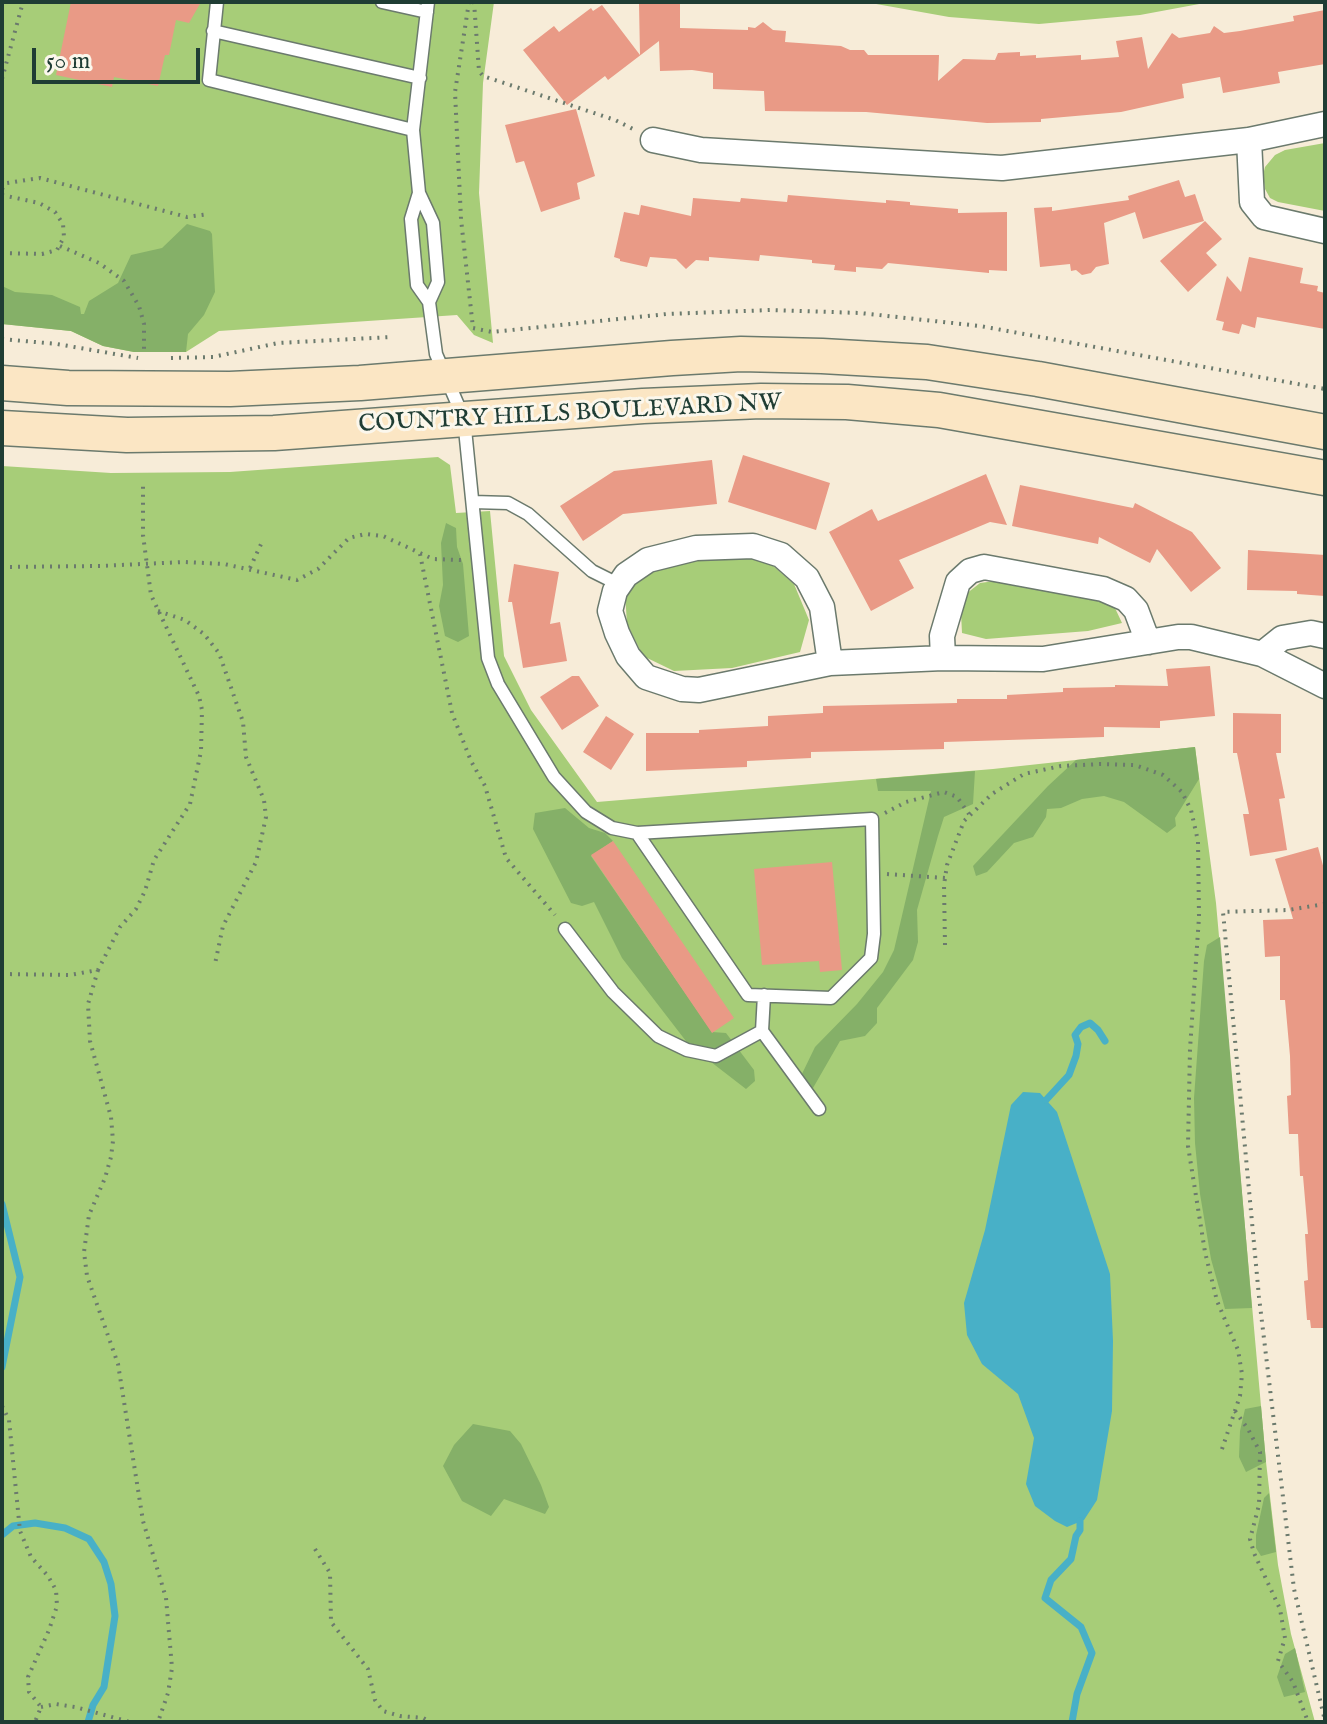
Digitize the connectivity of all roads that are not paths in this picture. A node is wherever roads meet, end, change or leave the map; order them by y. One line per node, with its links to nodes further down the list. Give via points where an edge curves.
1 (217, 2): 4 (lane)
2 (382, 2): 3 (lane)
3 (428, 7): 5 (lane)
4 (213, 31): 5 (lane); 7 (lane, via 209,80)
5 (420, 78): 7 (lane)
6 (1325, 124): 9 (street)
7 (413, 130): 10 (lane)
8 (653, 140): 9 (street, via 701,150 1002,168)
9 (1249, 140): 11 (street, via 1252,202 1264,217)
10 (419, 193): 12 (lane, via 433,223 438,282); 12 (lane, via 411,219 417,285)
11 (1325, 231)
12 (429, 302): 13 (lane, via 436,354)
13 (447, 377): 14 (main road, COUNTRY HILLS BOULEVARD NW, via 230,389); 15 (lane); 17 (main road, COUNTRY HILLS BOULEVARD NW, via 686,357 927,362)
14 (2, 383)
15 (464, 419): 16 (main road, COUNTRY HILLS BOULEVARD NW, via 274,433 127,435); 18 (main road, COUNTRY HILLS BOULEVARD NW, via 643,406 847,402 999,419); 19 (lane)
16 (2, 428)
17 (1325, 432)
18 (1325, 478)
19 (473, 502): 20 (lane, via 508,503 528,514 592,571); 27 (lane, via 488,658 498,684 554,777 586,812 612,828)
20 (618, 584): 25 (street, via 610,611 628,656 646,677 667,685 699,690); 25 (street, via 648,560 696,548 753,546 781,555 807,578 822,607)
21 (1325, 636): 23 (street, via 1282,638)
22 (1148, 642): 23 (street, via 1191,637); 24 (street, via 1043,659); 24 (street, via 1126,599 1103,589 984,567 958,582 942,636)
23 (1262, 654): 26 (street)
24 (943, 658): 25 (street)
25 (830, 663)
26 (1325, 686)
27 (637, 833): 29 (lane, via 748,995); 29 (lane, via 872,819 871,958 831,998)
28 (565, 929): 30 (lane, via 613,992 658,1036 716,1056)
29 (764, 995): 30 (lane)
30 (762, 1031): 31 (lane)
31 (819, 1109)

